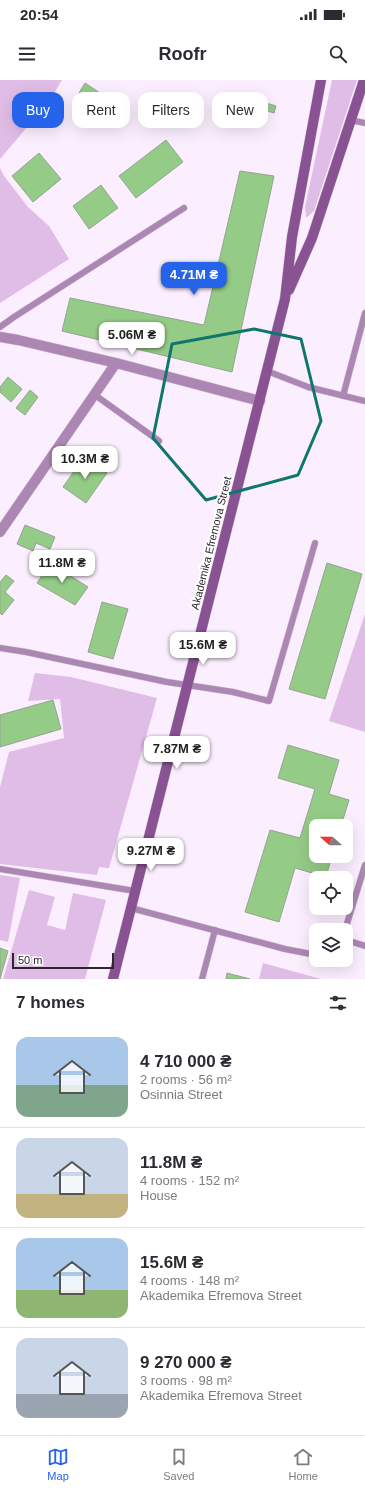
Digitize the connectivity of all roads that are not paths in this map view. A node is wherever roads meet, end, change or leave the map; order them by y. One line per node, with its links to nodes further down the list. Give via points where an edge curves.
1 (321, 80): 6 (main road, Akademika Efremova Street, via 292,237)
2 (364, 80): 3 (main road, Akademika Efremova Street)
3 (350, 120): 4 (lane); 6 (main road, Akademika Efremova Street, via 312,238)
4 (365, 123)
5 (184, 208): 8 (lane)
6 (285, 299): 11 (main road, Akademika Efremova Street)
7 (365, 313): 13 (lane)
8 (0, 327)
9 (0, 337): 10 (street)
10 (116, 363): 12 (street); 14 (street)
11 (267, 371): 13 (lane, via 308,387); 14 (main road, Akademika Efremova Street)
12 (95, 394): 16 (lane); 17 (street)
13 (343, 396): 15 (lane)
14 (260, 401): 20 (main road, Akademika Efremova Street)
15 (365, 401)
16 (159, 441)
17 (0, 532)
18 (315, 543): 20 (lane, via 269,701 233,692)
19 (0, 648): 20 (lane)
20 (186, 686): 23 (main road, Akademika Efremova Street)
21 (365, 865): 25 (lane)
22 (0, 869): 23 (lane)
23 (135, 891): 24 (main road, Akademika Efremova Street)
24 (131, 908): 26 (lane); 30 (main road, Akademika Efremova Street)
25 (347, 923)
26 (215, 930): 29 (lane); 31 (lane)
27 (353, 942): 28 (lane)
28 (365, 946)
29 (309, 954)
30 (113, 979)
31 (202, 979)

